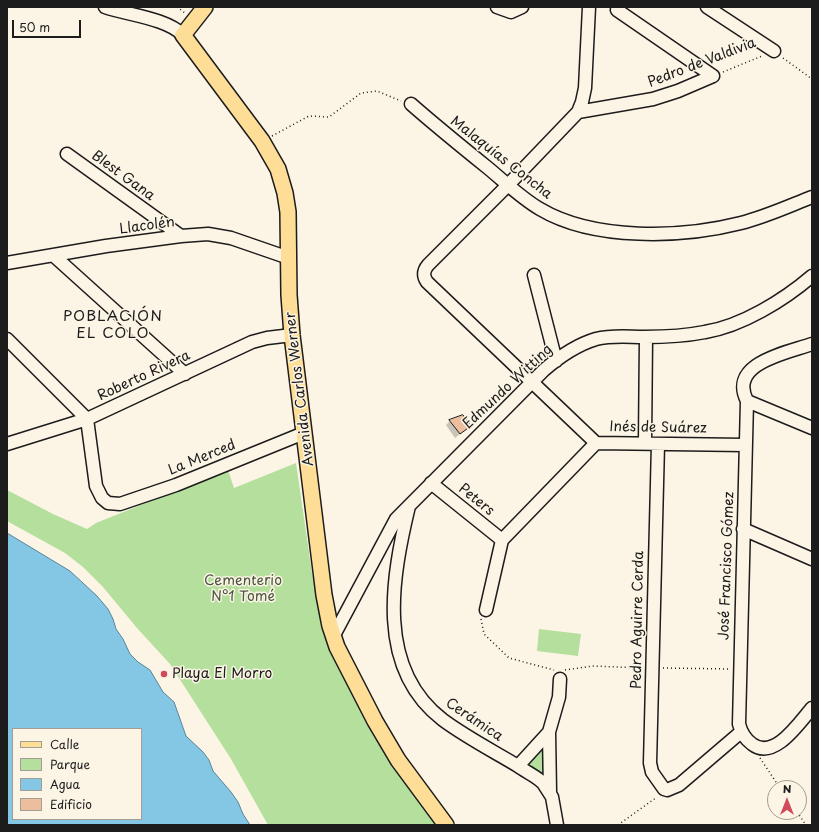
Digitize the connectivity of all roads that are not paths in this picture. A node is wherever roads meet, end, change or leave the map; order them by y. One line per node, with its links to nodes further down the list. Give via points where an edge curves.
1 (106, 7): 8 (street, Avenida Carlos Werner, via 171,26)
2 (204, 7): 8 (main road)
3 (497, 7): 4 (street, via 511,12)
4 (522, 7)
5 (589, 7): 11 (street, via 585,88)
6 (707, 7): 9 (street)
7 (617, 10): 11 (street, Pedro de Valdivia, via 713,76 654,99)
8 (183, 35): 17 (main road, Avenida Carlos Werner, via 262,141 278,169 288,212)
9 (774, 51)
10 (411, 104): 13 (street, Malaquías Concha)
11 (578, 112): 13 (street)
12 (67, 154): 15 (street, Blest Gana)
13 (508, 185): 14 (street, Malaquías Concha, via 540,209 558,218 600,230 629,234 726,227); 27 (street, Inés de Suárez, via 428,265 424,274 427,282)
14 (812, 197)
15 (181, 236): 16 (street, Llacolén); 17 (street, Llacolén, via 224,236)
16 (53, 255): 18 (street, Llacolén); 26 (street)
17 (289, 258): 21 (main road, Avenida Carlos Werner)
18 (7, 264)
19 (534, 275): 25 (street)
20 (812, 276): 22 (street, Edmundo Witting, via 773,303 732,324 698,333)
21 (292, 335): 26 (street, Roberto Rivera, via 252,342); 31 (main road, Avenida Carlos Werner)
22 (646, 337): 25 (street, Edmundo Witting, via 616,336 594,340 580,345); 33 (street)
23 (7, 339): 29 (street)
24 (812, 344): 28 (street, José Francisco Gómez, via 754,366 743,382)
25 (556, 360): 27 (street, Edmundo Witting)
26 (185, 374): 29 (street, Roberto Rivera)
27 (532, 382): 32 (street, Inés de Suárez); 37 (street, Edmundo Witting)
28 (746, 401): 30 (street); 36 (street, José Francisco Gómez)
29 (87, 419): 31 (street, La Merced, via 99,494 108,503 120,504 176,485); 34 (street, Roberto Rivera)
30 (812, 428)
31 (304, 433): 43 (main road, Avenida Carlos Werner, via 324,595)
32 (596, 443): 33 (street, Inés de Suárez); 40 (street)
33 (645, 443): 35 (street, Inés de Suárez)
34 (7, 444)
35 (658, 444): 36 (street, Inés de Suárez); 47 (street, Pedro Aguirre Cerda, via 650,766 667,790 673,789)
36 (745, 445): 39 (street, José Francisco Gómez)
37 (431, 483): 38 (street, Edmundo Witting); 40 (street, Peters)
38 (410, 504): 43 (street, Edmundo Witting, via 392,524); 48 (street, Cerámica, via 396,570 393,604 395,635 405,671 420,697 434,713)
39 (743, 529): 41 (street); 47 (street, José Francisco Gómez, via 738,720)
40 (502, 540): 42 (street)
41 (812, 559)
42 (484, 614)
43 (333, 637): 50 (main road, Avenida Carlos Werner, via 390,747)
44 (560, 673): 46 (street, via 557,706)
45 (812, 708): 47 (street, via 787,737 767,749 756,747)
46 (549, 732): 48 (street); 49 (street)
47 (741, 732)
48 (518, 766): 49 (street, Cerámica, via 539,779)
49 (550, 792): 51 (street)
50 (446, 825)
51 (557, 825)

